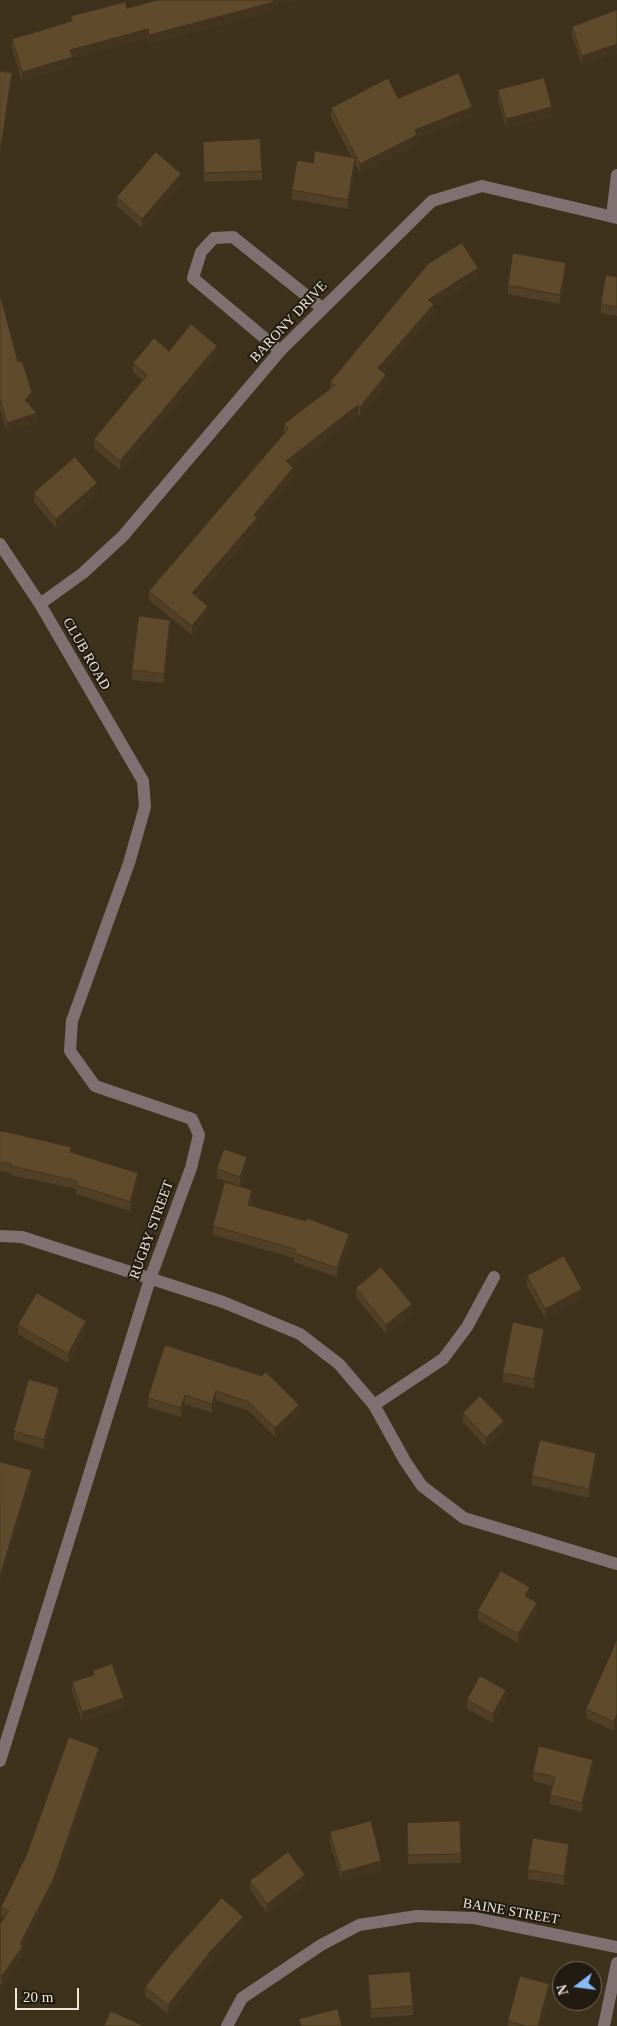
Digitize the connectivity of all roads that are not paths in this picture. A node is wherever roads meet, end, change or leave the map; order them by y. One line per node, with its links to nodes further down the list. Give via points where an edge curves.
1 (617, 175): 2 (street)
2 (614, 217): 3 (street, BARONY DRIVE, via 482,186 432,201)
3 (322, 308): 4 (street, BARONY DRIVE); 4 (street, via 233,238 214,238 200,252 193,278)
4 (280, 351): 6 (street, BARONY DRIVE, via 124,536 83,573)
5 (0, 544): 6 (street, CLUB ROAD)
6 (40, 604): 7 (street, CLUB ROAD)
7 (143, 781): 10 (street, RUGBY STREET, via 142,816 129,863 72,1020 70,1051 95,1086 192,1119 199,1135 191,1168)
8 (0, 1236): 10 (street, via 22,1237)
9 (494, 1277): 11 (street, via 467,1327 443,1359)
10 (150, 1279): 11 (street, via 223,1302 300,1334 339,1364); 13 (street, RUGBY STREET)
11 (374, 1405): 12 (street, via 404,1461 422,1486 464,1518)
12 (617, 1564)
13 (0, 1761)
14 (617, 1947): 16 (street, BAINE STREET, via 474,1918 417,1916 359,1925 320,1944 242,1998)
15 (617, 1963): 17 (street)
16 (227, 2026)
17 (604, 2026)

